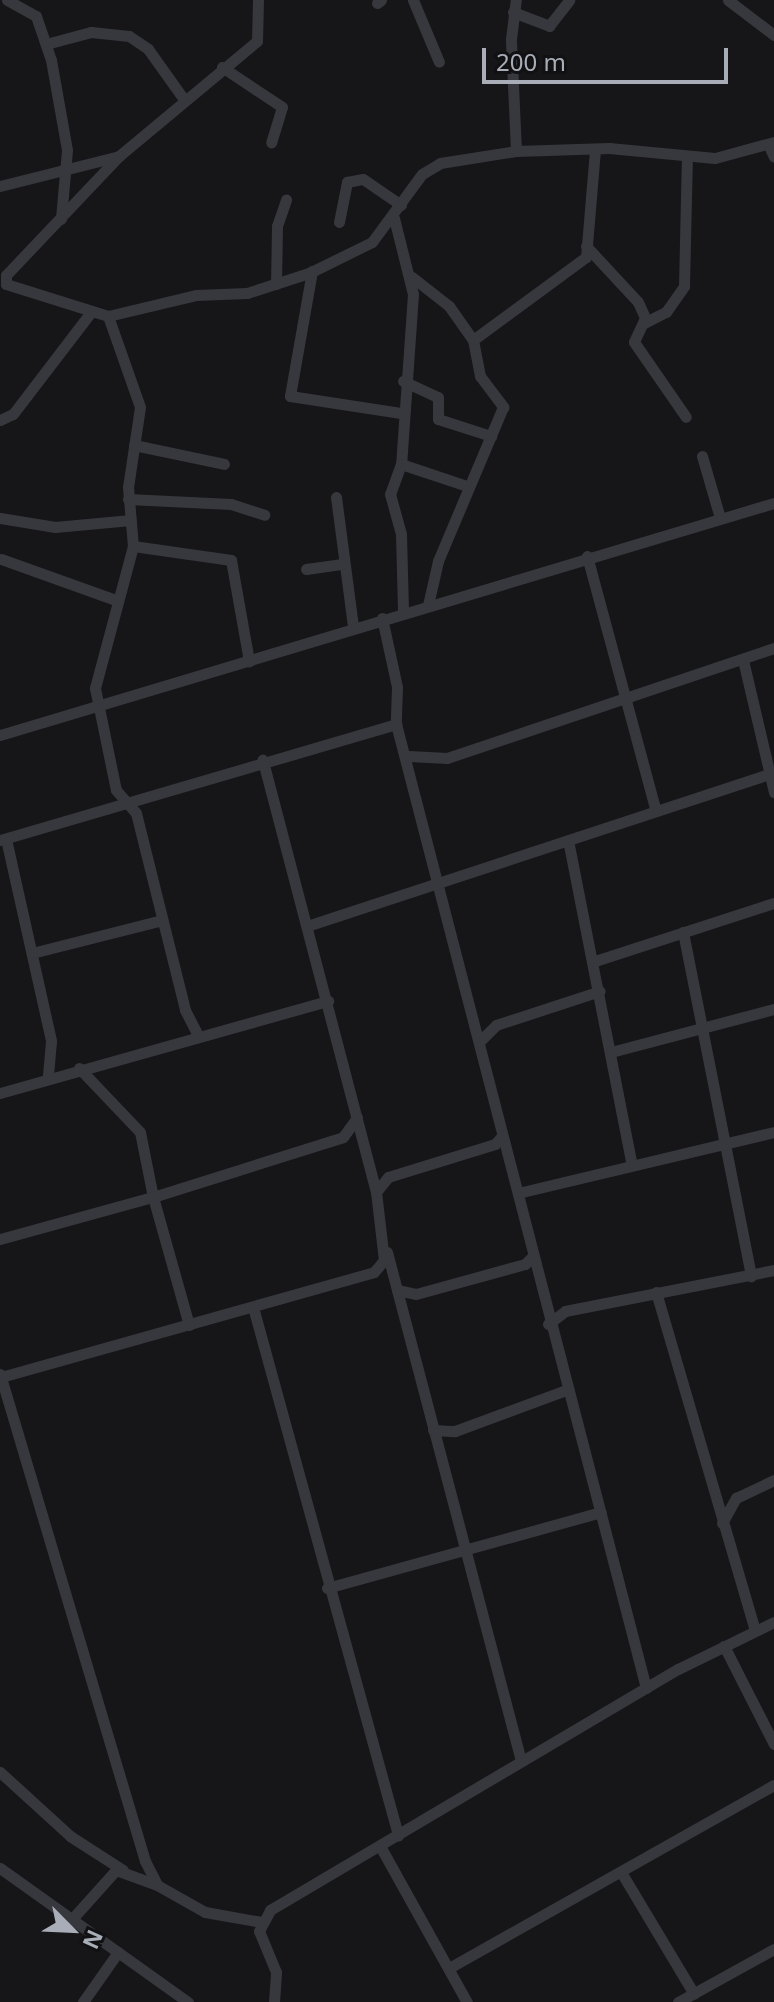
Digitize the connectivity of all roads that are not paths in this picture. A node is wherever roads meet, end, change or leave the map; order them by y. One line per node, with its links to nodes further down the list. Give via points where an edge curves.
1 (7, 0): 8 (street, via 36,16)
2 (258, 0): 10 (street, via 257,41)
3 (413, 0): 9 (street)
4 (569, 0): 6 (street, via 549,26)
5 (728, 0): 7 (street)
6 (515, 6): 15 (street)
7 (774, 35)
8 (46, 44): 11 (street, via 91,32 129,36 148,49); 19 (street, via 65,117)
9 (439, 62)
10 (222, 67): 11 (street); 12 (street, via 282,107)
11 (183, 98): 16 (street)
12 (271, 142)
13 (771, 143): 17 (street, via 715,158); 18 (street)
14 (595, 149): 15 (street); 17 (street); 26 (street)
15 (516, 151): 22 (street, via 434,165)
16 (119, 156): 19 (street); 24 (street)
17 (687, 156): 33 (street, via 684,286 666,312)
18 (774, 157)
19 (66, 166): 20 (street); 24 (street)
20 (0, 186)
21 (286, 200): 30 (street, via 277,226)
22 (401, 205): 23 (street); 25 (street, via 363,179 347,182)
23 (394, 218): 27 (street, via 372,242); 28 (street)
24 (61, 219): 29 (street)
25 (339, 222)
26 (586, 245): 33 (street, via 632,293); 34 (street, via 580,265)
27 (312, 271): 30 (street); 36 (street, via 290,396)
28 (411, 276): 34 (street, via 449,306); 35 (street)
29 (2, 283): 31 (street)
30 (276, 284): 32 (street)
31 (91, 312): 32 (street); 38 (street, via 13,414)
32 (108, 316): 40 (street, via 139,399)
33 (644, 323): 37 (street, via 634,342)
34 (473, 340): 39 (street, via 480,376 503,407)
35 (403, 381): 36 (street); 39 (street, via 438,397 438,419)
36 (401, 413): 43 (street)
37 (686, 417)
38 (0, 420)
39 (491, 436): 44 (street)
40 (134, 445): 42 (street); 46 (street)
41 (702, 456): 50 (street)
42 (224, 464)
43 (401, 464): 44 (street); 59 (street, via 390,503 401,534)
44 (467, 486): 58 (street)
45 (336, 497): 55 (street)
46 (128, 499): 48 (street, via 231,504); 51 (street)
47 (774, 503): 50 (street)
48 (264, 515)
49 (0, 518): 51 (street, via 55,527)
50 (720, 518): 53 (street)
51 (131, 520): 52 (street)
52 (133, 546): 57 (street); 64 (street, via 231,560)
53 (587, 556): 58 (street); 65 (street)
54 (1, 559): 57 (street)
55 (341, 564): 56 (street); 61 (street)
56 (306, 569)
57 (118, 601): 66 (street, via 105,666 96,680)
58 (428, 605): 59 (street)
59 (403, 613): 60 (street)
60 (382, 618): 61 (street); 67 (street, via 397,687)
61 (353, 626): 64 (street)
62 (774, 648): 63 (street)
63 (743, 660): 65 (street); 71 (street)
64 (249, 661): 66 (street)
65 (628, 695): 69 (street, via 447,758); 74 (street)
66 (102, 705): 68 (street); 73 (street, via 116,790)
67 (396, 724): 69 (street); 70 (street)
68 (0, 735)
69 (409, 756): 77 (street)
70 (263, 760): 73 (street); 80 (street)
71 (770, 774): 72 (street); 74 (street)
72 (774, 792)
73 (126, 801): 75 (street); 79 (street, via 141,828)
74 (656, 811): 76 (street)
75 (3, 840): 82 (street)
76 (569, 845): 77 (street); 83 (street)
77 (439, 883): 80 (street); 89 (street)
78 (774, 903): 81 (street)
79 (162, 920): 82 (street); 88 (street)
80 (307, 926): 85 (street)
81 (683, 932): 83 (street); 87 (street)
82 (32, 953): 92 (street, via 53,1054)
83 (595, 961): 84 (street)
84 (600, 991): 89 (street, via 496,1025); 90 (street)
85 (328, 1001): 88 (street); 94 (street)
86 (774, 1009): 87 (street)
87 (705, 1028): 90 (street); 98 (street)
88 (197, 1034): 91 (street)
89 (479, 1042): 96 (street)
90 (611, 1052): 100 (street)
91 (79, 1068): 92 (street); 105 (street, via 136,1126)
92 (48, 1078): 93 (street)
93 (0, 1093)
94 (357, 1118): 97 (street); 99 (street)
95 (774, 1132): 98 (street)
96 (502, 1136): 102 (street, via 495,1144); 104 (street)
97 (343, 1137): 99 (street); 105 (street)
98 (729, 1143): 100 (street); 111 (street)
99 (366, 1152): 101 (street)
100 (632, 1165): 104 (street)
101 (370, 1169): 102 (street); 103 (street)
102 (388, 1177): 103 (street)
103 (376, 1192): 107 (street)
104 (518, 1193): 108 (street)
105 (153, 1197): 106 (street); 118 (street)
106 (0, 1239)
107 (387, 1252): 110 (street); 112 (street)
108 (533, 1256): 112 (street, via 525,1264 416,1294); 114 (street)
109 (774, 1270): 111 (street)
110 (374, 1272): 112 (street); 115 (street)
111 (751, 1276): 113 (street)
112 (395, 1285): 121 (street)
113 (656, 1292): 116 (street); 123 (street)
114 (543, 1300): 116 (street); 117 (street)
115 (253, 1307): 118 (street); 128 (street)
116 (565, 1311): 117 (street)
117 (548, 1324): 120 (street)
118 (189, 1325): 119 (street)
119 (0, 1375): 142 (street, via 72,1631)
120 (566, 1390): 121 (street, via 455,1431); 125 (street)
121 (433, 1430): 127 (street)
122 (774, 1480): 124 (street)
123 (712, 1494): 124 (street); 126 (street)
124 (736, 1498): 126 (street)
125 (601, 1512): 127 (street); 132 (street)
126 (722, 1524): 130 (street)
127 (465, 1550): 128 (street); 134 (street)
128 (327, 1588): 137 (street)
129 (774, 1622): 130 (street)
130 (755, 1631): 131 (street)
131 (724, 1646): 132 (street); 133 (street)
132 (646, 1688): 134 (street)
133 (774, 1744)
134 (521, 1761): 137 (street)
135 (0, 1772): 139 (street, via 70,1836)
136 (774, 1785): 140 (street)
137 (398, 1835): 138 (street)
138 (380, 1846): 144 (street, via 280,1903); 147 (street)
139 (123, 1870): 142 (street); 143 (street, via 109,1873)
140 (621, 1872): 147 (street); 148 (street)
141 (2, 1874): 143 (street)
142 (157, 1885): 144 (street, via 224,1920)
143 (72, 1919): 145 (street)
144 (261, 1922): 151 (street, via 277,1978)
145 (118, 1952): 149 (street); 150 (street)
146 (772, 1954): 148 (street)
147 (449, 1968): 152 (street)
148 (694, 1994): 153 (street)
149 (83, 2002)
150 (188, 2002)
151 (274, 2002)
152 (467, 2002)
153 (678, 2002)

